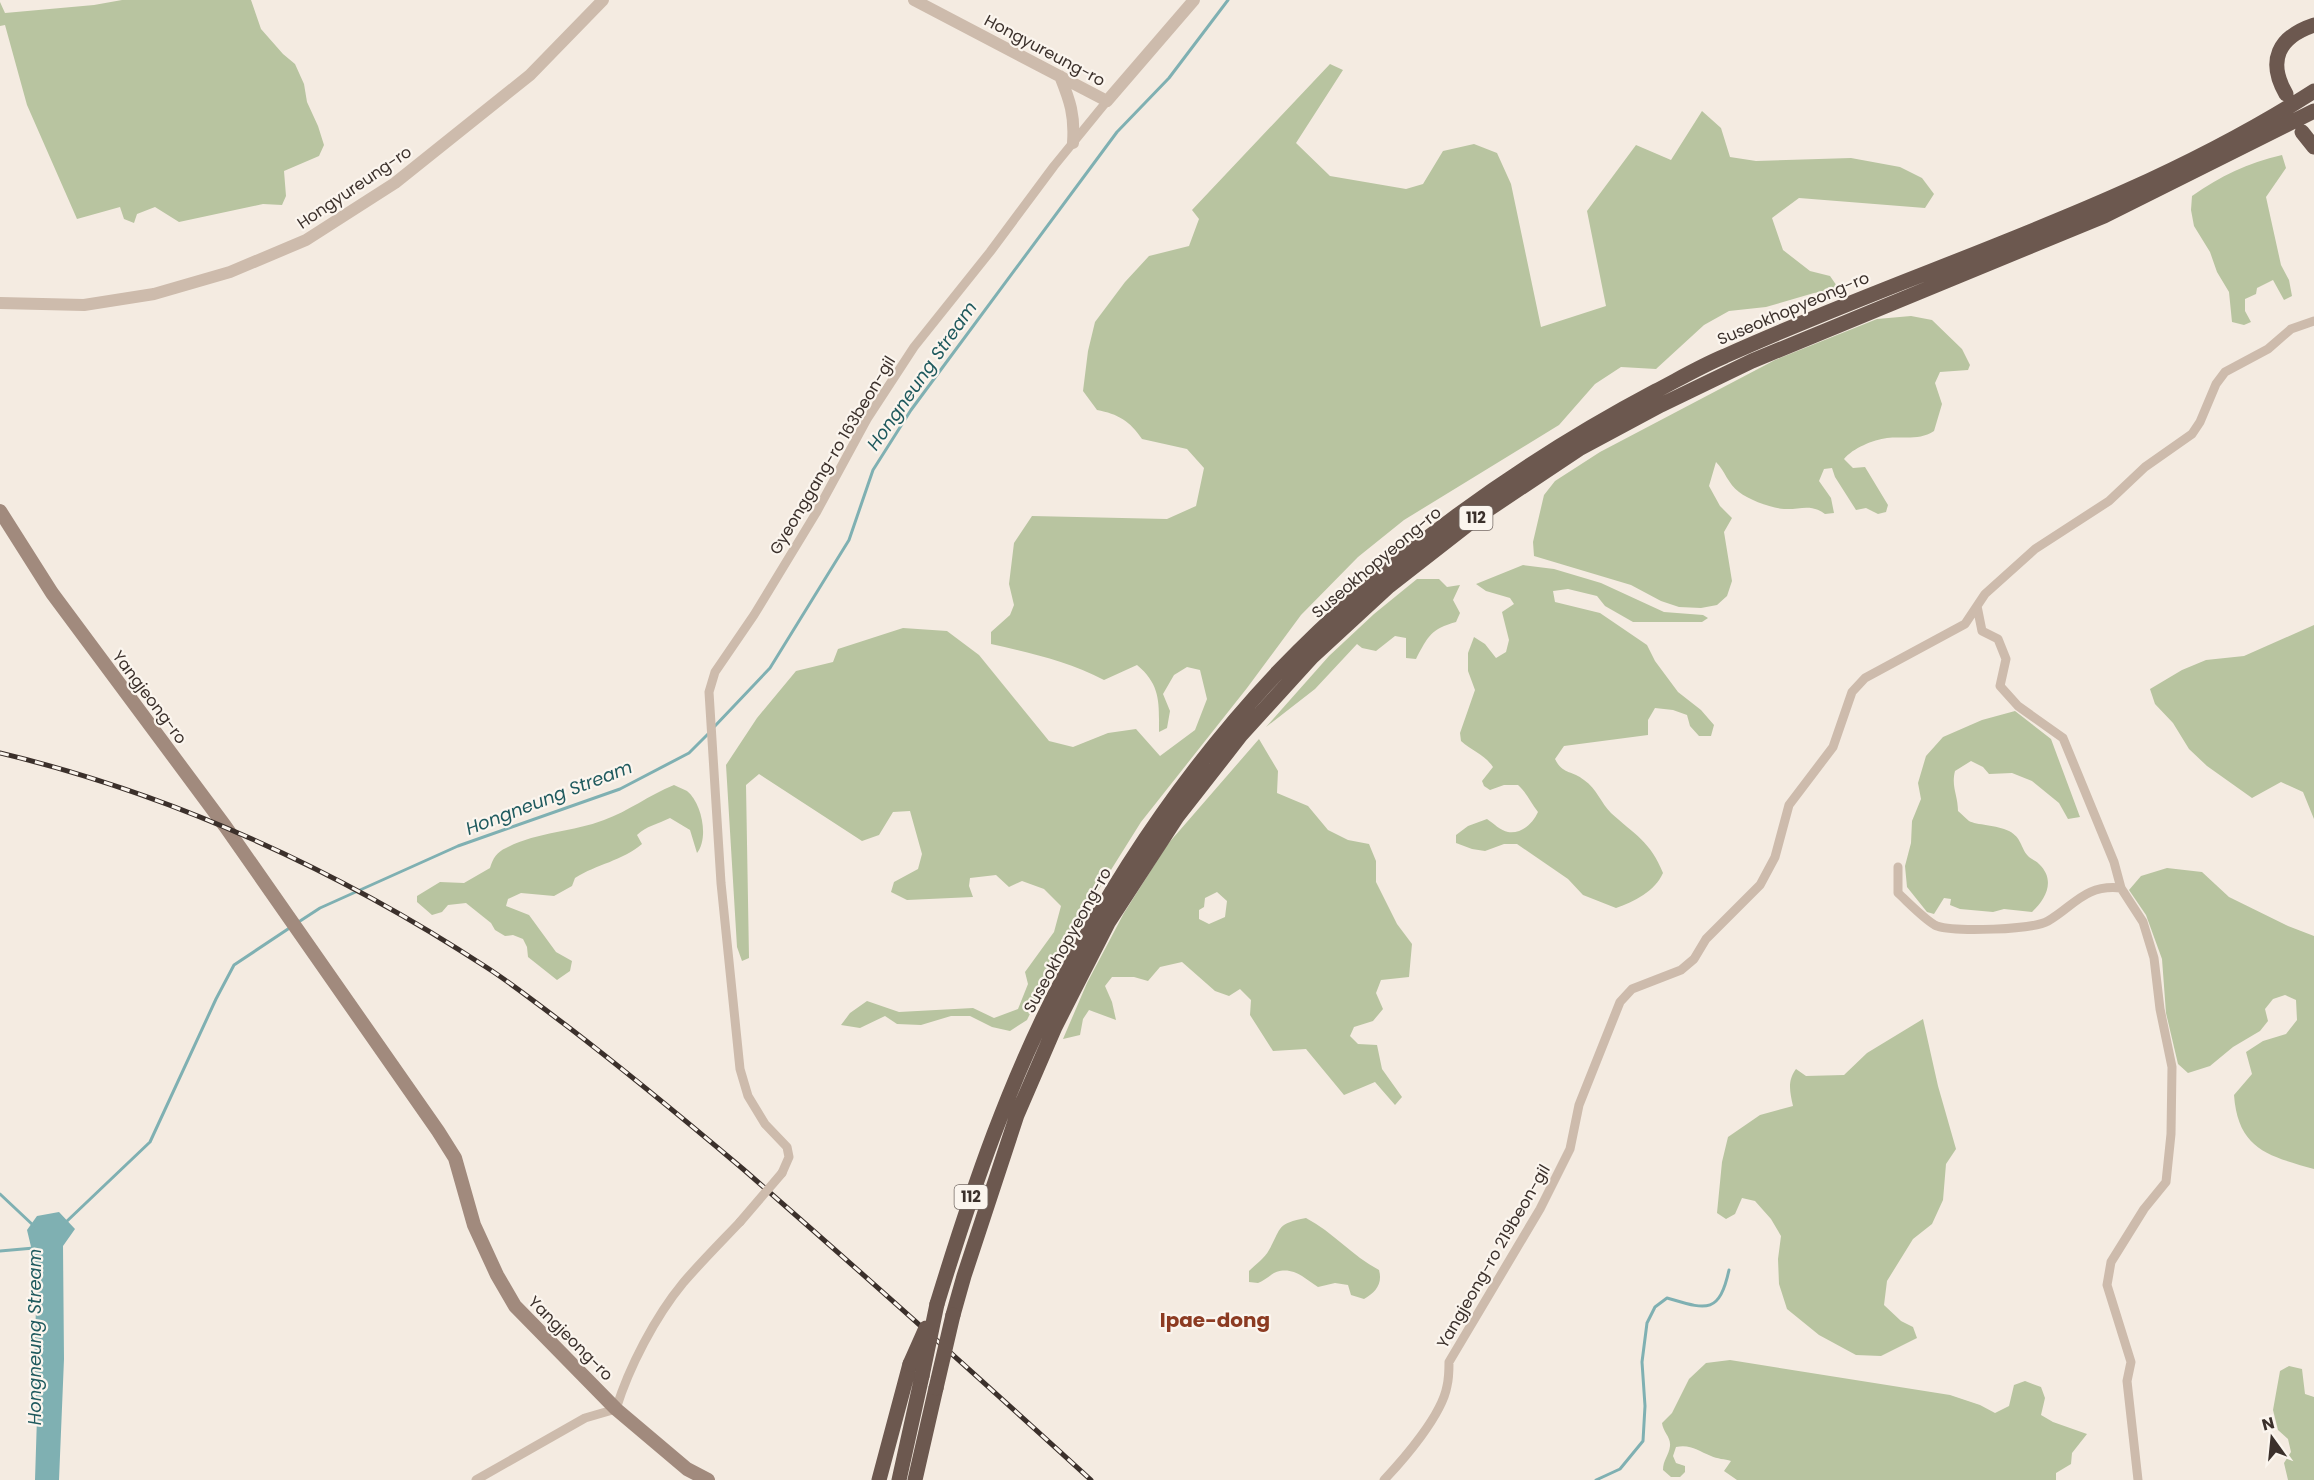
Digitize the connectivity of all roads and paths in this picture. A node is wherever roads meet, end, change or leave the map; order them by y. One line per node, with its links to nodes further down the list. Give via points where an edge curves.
1 (603, 0): 13 (street, Hongyureung-ro, via 530,75 395,183 306,240 230,272 154,294 84,305)
2 (914, 0): 5 (street, Hongyureung-ro)
3 (1194, 0): 8 (street, Hongyureung-ro)
4 (2314, 25): 7 (highway, via 2301,29 2281,47 2276,59)
5 (1060, 76): 8 (street, Hongyureung-ro); 11 (street, via 1072,106)
6 (2314, 91): 19 (highway, Suseokhopyeong-ro / 112, via 2274,117 2139,185 1721,357 1604,419 1505,482 1354,599 1278,673 1214,747 1161,818 1108,900 1066,972 1026,1056 994,1132)
7 (2286, 94)
8 (1107, 101): 11 (street, Gyeonggang-ro 163beon-gil)
9 (2314, 114): 10 (highway, Suseokhopyeong-ro / 112)
10 (2300, 127): 12 (highway); 25 (highway, Suseokhopyeong-ro / 112, bridge, via 2104,216 1752,361 1661,405 1579,449 1480,515 1389,586 1312,657 1241,735 1178,817 1108,922 1055,1028 1017,1115 963,1276)
11 (1073, 143): 20 (street, Gyeonggang-ro 163beon-gil, bridge, via 908,356 867,419 754,615 715,672 709,692 713,758 740,1069 748,1096 765,1124 787,1147 789,1157 782,1173 682,1284 658,1317 625,1378)
12 (2314, 147)
13 (0, 303)
14 (2314, 321): 16 (street, Yangjeong-ro 219beon-gil, via 2291,329 2268,350 2225,372 2192,434 2145,467 2109,501 2035,549)
15 (0, 511): 20 (main road, Yangjeong-ro, via 52,593 225,826 438,1131 455,1158 474,1225 515,1306)
16 (1977, 606): 18 (street, via 1982,631 1998,639 2006,659 2000,686 2018,706 2063,738); 26 (street, Yangjeong-ro 219beon-gil, via 1965,624 1858,685 1833,747 1789,805 1775,856 1760,885 1681,970 1632,989 1620,1002 1579,1105 1570,1149 1540,1209 1449,1362 1442,1401 1411,1452)
17 (1898, 867): 18 (street, via 1898,893 1936,926 1980,931 2046,922 2083,894 2111,886)
18 (2121, 888): 27 (street, via 2143,922 2154,958 2172,1067 2166,1182 2111,1262 2107,1285 2131,1362 2127,1381)
19 (937, 1304): 23 (highway, bridge, via 910,1364); 24 (highway, Suseokhopyeong-ro / 112, bridge)
20 (616, 1408): 21 (street, via 585,1418); 22 (main road, Yangjeong-ro, via 687,1469)
21 (476, 1480)
22 (708, 1480)
23 (879, 1480)
24 (899, 1480)
25 (915, 1480)
26 (1384, 1480)
27 (2138, 1480)

